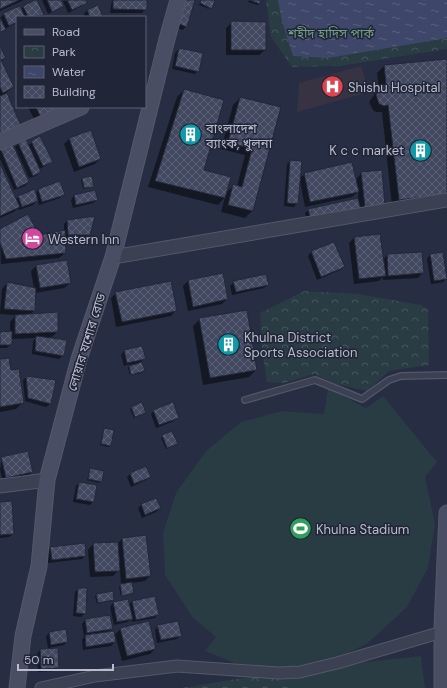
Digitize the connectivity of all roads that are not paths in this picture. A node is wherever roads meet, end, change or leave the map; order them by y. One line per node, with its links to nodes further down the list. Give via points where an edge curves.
1 (178, 0): 2 (main road, লোয়ার যশোর রোড)
2 (151, 79): 3 (main road, লোয়ার যশোর রোড)
3 (146, 102)
4 (80, 108): 6 (main road)
5 (145, 108): 8 (main road, লোয়ার যশোর রোড)
6 (0, 142)
7 (447, 200): 8 (street)
8 (113, 257): 11 (main road, লোয়ার যশোর রোড, via 80,359)
9 (447, 375): 10 (lane, via 401,376 389,380 362,399 314,380)
10 (245, 400)
11 (47, 480): 12 (street); 15 (main road, লোয়ার যশোর রোড, via 39,566 23,636)
12 (0, 486)
13 (447, 513): 14 (main road)
14 (444, 629): 16 (street, via 300,672 279,673 177,666 95,676); 17 (main road)
15 (17, 688)
16 (41, 688)
17 (442, 688)

